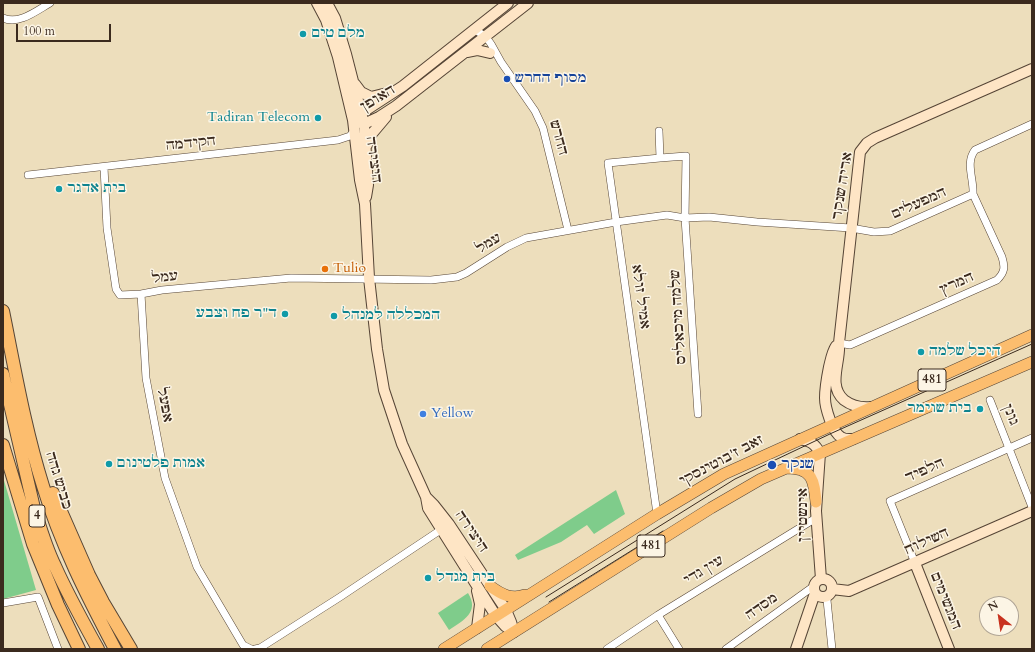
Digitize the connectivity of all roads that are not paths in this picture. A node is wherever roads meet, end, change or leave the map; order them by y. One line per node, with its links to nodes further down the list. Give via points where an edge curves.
1 (50, 3): 6 (street, via 25,17 10,20)
2 (317, 3): 17 (street, היצירה, via 326,20 338,57)
3 (327, 3): 13 (street, היצירה, via 335,18)
4 (508, 3): 7 (street, האופן)
5 (528, 3): 8 (street, האופן)
6 (3, 18)
7 (474, 29): 8 (street, החרש); 14 (street, האופן)
8 (483, 39): 9 (street, האופן); 10 (street, החרש); 11 (street, החרש, via 495,49)
9 (465, 53): 10 (street, via 477,50); 15 (street, האופן)
10 (490, 54): 11 (street, החרש)
11 (501, 62): 31 (street, החרש, via 535,111 543,128)
12 (1032, 69): 30 (street, אריה שנקר, via 867,143 860,152)
13 (354, 83): 14 (street, via 371,97); 16 (street, היצירה)
14 (403, 86): 16 (street, האופן)
15 (396, 106): 18 (street, האופן); 22 (street, via 376,127)
16 (362, 113): 17 (street, האופן); 18 (street, היצירה)
17 (353, 120): 18 (street, האופן); 20 (street, היצירה)
18 (364, 124): 22 (street, היצירה)
19 (1032, 124): 26 (street, via 975,150 969,162)
20 (354, 131): 24 (street, הקידמה, via 350,136 338,140); 27 (street, היצירה, via 360,180)
21 (658, 131): 23 (street)
22 (366, 146): 27 (street, היצירה)
23 (660, 158): 28 (street, שלמה מיכאליס, via 686,156); 29 (street, אמיל זולא, via 608,163)
24 (104, 167): 25 (street, הקידמה); 33 (street, via 107,228 116,289 120,295)
25 (28, 175)
26 (973, 194): 30 (street, המפעלים, via 890,231 874,232); 36 (street, המרץ, via 1002,257 1005,266 1003,274 997,280 850,345)
27 (366, 204): 32 (street, היצירה)
28 (685, 218): 29 (street, עמל, via 667,216); 30 (street, עמל, via 708,217); 41 (street, שלמה מיכאליס)
29 (616, 222): 31 (street, עמל); 54 (street, אמיל זולא)
30 (851, 228): 36 (street, אריה שנקר)
31 (568, 230): 32 (street, עמל, via 516,242 466,274 457,277 431,280)
32 (369, 278): 33 (street, עמל, via 291,278); 56 (street, היצירה, via 384,390 402,444 426,497 428,508)
33 (141, 294): 74 (street, אפעל, via 146,378 165,478 197,567 243,645)
34 (3, 311): 42 (highway, כביש גהה / 4)
35 (1032, 335): 40 (main road, זאב ז'בוטינסקי / 481)
36 (839, 343): 40 (street, אריה שנקר, via 835,382 839,394 856,406); 43 (street, אריה שנקר, via 833,350 825,398 826,410)
37 (1032, 362): 46 (main road, 481)
38 (3, 374): 71 (highway, כביש גהה / 4, via 40,528 54,565)
39 (990, 400): 48 (street, גונן)
40 (871, 407): 43 (main road, זאב ז'בוטינסקי / 481)
41 (698, 414)
42 (25, 418): 72 (highway, כביש גהה / 4, via 43,486 67,553); 73 (highway, via 89,575)
43 (832, 424): 45 (main road, זאב ז'בוטינסקי / 481); 46 (street, אריה שנקר, via 838,435 847,440)
44 (1032, 438): 48 (street, הלפיד)
45 (800, 439): 49 (street, via 812,442); 54 (main road, זאב ז'בוטינסקי / 481, via 724,474)
46 (853, 439): 49 (main road, 481)
47 (3, 445): 70 (highway, via 33,544)
48 (1009, 447): 52 (street, גונן); 57 (street, הלפיד, via 890,501)
49 (820, 453): 50 (main road, 481); 51 (street, אינשטיין)
50 (787, 468): 51 (main road, via 798,468 812,478); 68 (main road, 481, via 735,493)
51 (816, 502): 55 (street, אינשטיין)
52 (1032, 507)
53 (1032, 511): 57 (street, השילוח)
54 (658, 514): 62 (main road, זאב ז'בוטינסקי / 481)
55 (816, 518): 60 (street, אינשטיין); 66 (street, עין גדי)
56 (445, 527): 58 (street, היצירה); 59 (street, היצירה); 75 (street, via 340,597)
57 (915, 563): 61 (street, השילוח, via 849,591); 83 (street, המגשימים)
58 (475, 583): 65 (street, היצירה); 67 (street, via 480,604)
59 (490, 586): 62 (main road, via 503,595 514,598); 65 (street, היצירה)
60 (817, 586): 61 (street, via 829,581); 61 (street, via 821,597 826,597); 80 (street, מסדה); 81 (street, אינשטיין)
61 (832, 589)
62 (539, 590): 65 (main road, זאב ז'בוטינסקי / 481)
63 (827, 600): 82 (street)
64 (3, 603): 69 (street, via 38,597)
65 (501, 613): 67 (main road, זאב ז'בוטינסקי / 481); 68 (street, היצירה, via 511,622)
66 (658, 615): 78 (street, עין גדי); 79 (street)
67 (477, 628): 76 (main road, זאב ז'בוטינסקי / 481)
68 (514, 632): 77 (main road, 481)
69 (58, 649)
70 (79, 649)
71 (98, 649)
72 (115, 649)
73 (131, 649)
74 (251, 649)
75 (255, 649)
76 (444, 649)
77 (487, 649)
78 (606, 649)
79 (679, 649)
80 (726, 649)
81 (796, 649)
82 (832, 649)
83 (949, 649)

